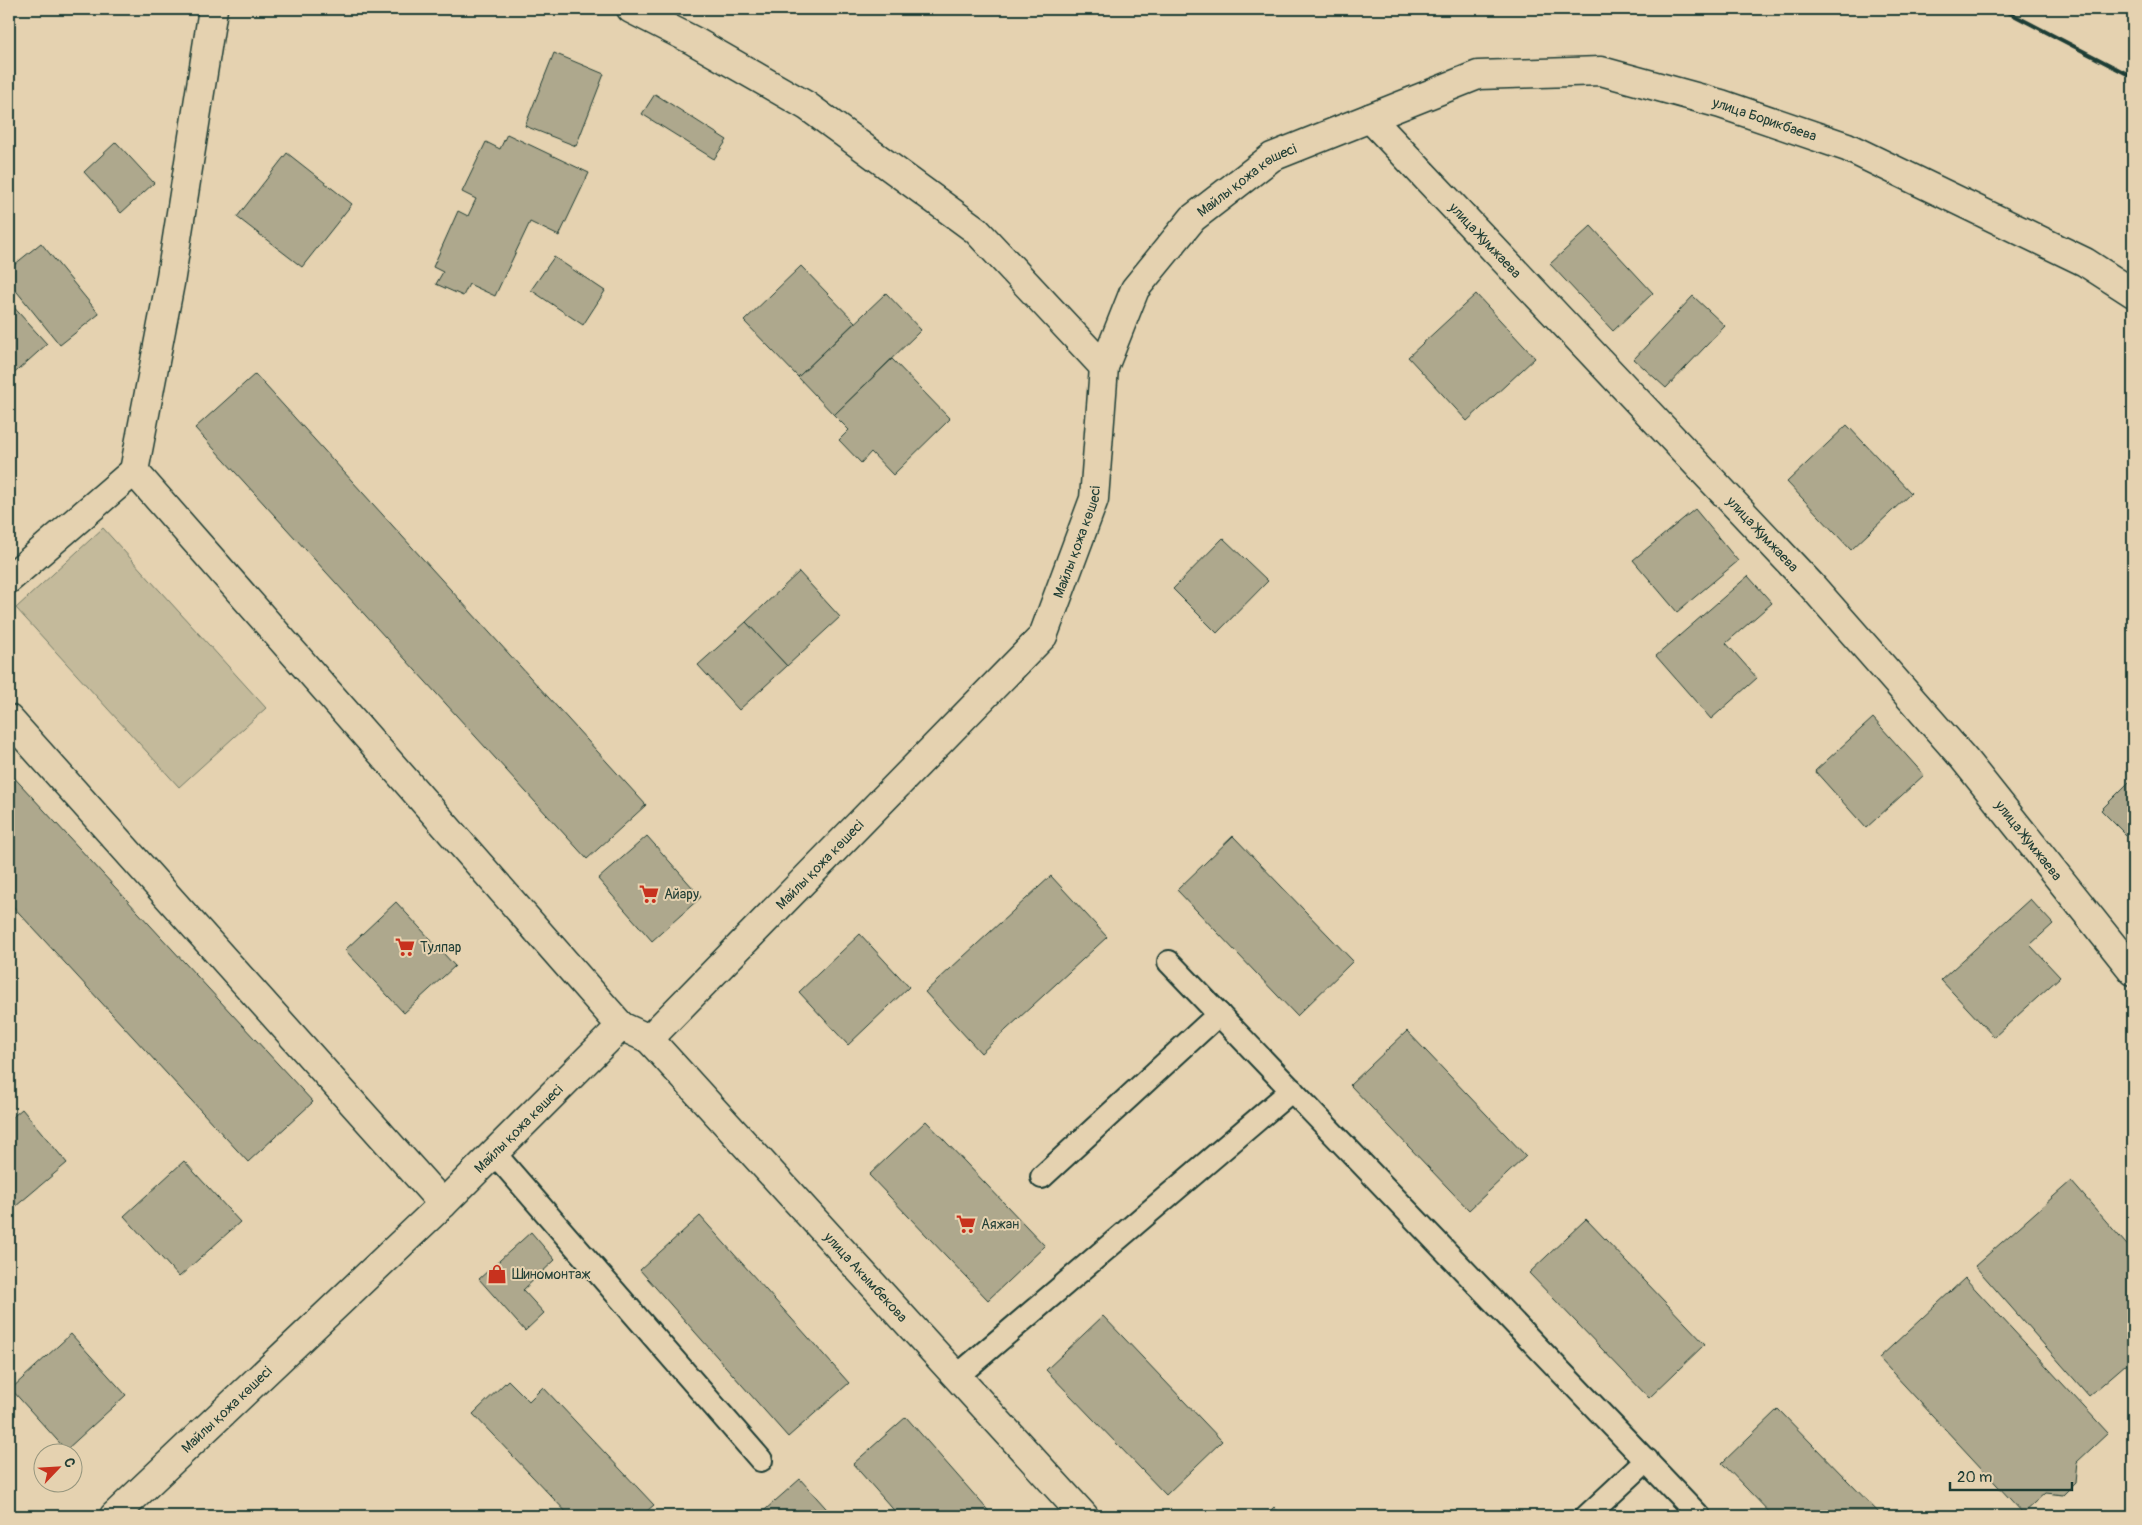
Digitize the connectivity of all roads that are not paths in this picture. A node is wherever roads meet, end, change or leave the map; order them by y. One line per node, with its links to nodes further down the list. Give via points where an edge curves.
1 (213, 9): 6 (street, via 172,273)
2 (631, 9): 5 (street, via 807,106 976,230)
3 (1370, 118): 4 (street, улица Борикбаева, via 1478,75 1601,71 1721,104 1847,147 2085,262); 5 (street, Майлы қожа көшесі, via 1272,157 1193,218 1134,289); 10 (street, улица Жумжаева, via 1812,586 1964,758)
4 (2133, 293)
5 (1104, 367): 13 (street, Майлы қожа көшесі, via 1094,499 1042,636)
6 (134, 471): 7 (street); 12 (street)
7 (9, 579)
8 (9, 719): 17 (street)
9 (1169, 962): 11 (lane)
10 (2133, 971)
11 (1219, 1014): 14 (lane); 16 (lane)
12 (621, 1026): 13 (street); 15 (street, Майлы қожа көшесі)
13 (649, 1039): 18 (street, улица Акымбекова)
14 (1292, 1090): 18 (lane); 20 (lane)
15 (494, 1153): 17 (street, Майлы қожа көшесі); 19 (lane)
16 (1042, 1177)
17 (443, 1204): 21 (street, Майлы қожа көшесі)
18 (956, 1377): 22 (street, улица Акымбекова)
19 (761, 1460)
20 (1647, 1460): 23 (lane); 24 (lane)
21 (114, 1516)
22 (1084, 1516)
23 (1587, 1516)
24 (1699, 1516)

